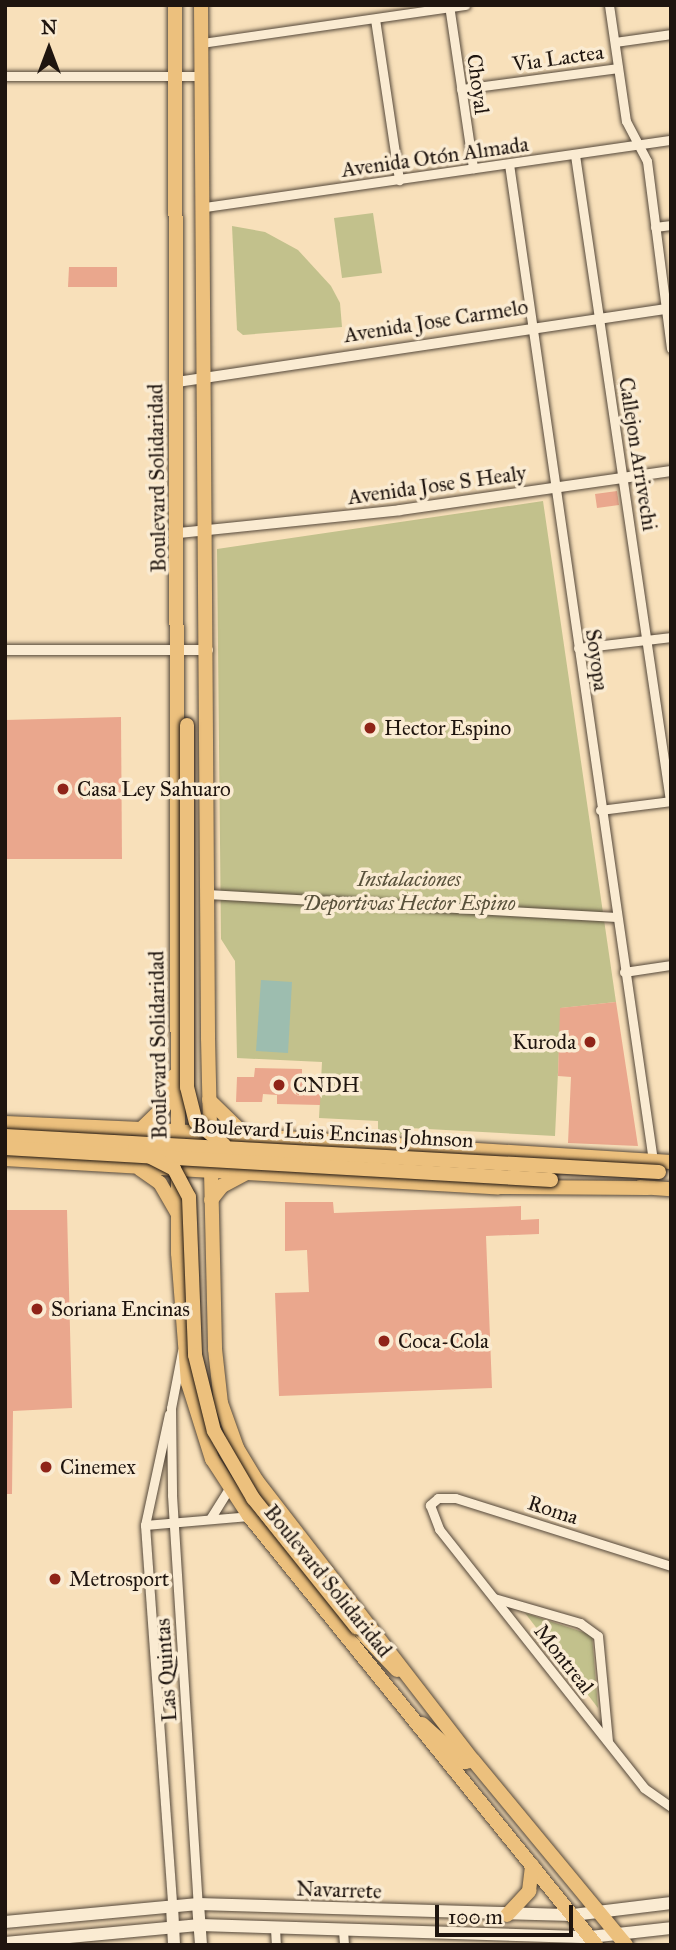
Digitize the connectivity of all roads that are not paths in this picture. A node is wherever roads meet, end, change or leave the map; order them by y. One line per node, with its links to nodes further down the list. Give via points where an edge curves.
1 (174, 5): 11 (main road, Boulevard Solidaridad)
2 (201, 5): 9 (main road, Boulevard Solidaridad)
3 (465, 5): 5 (street)
4 (609, 5): 8 (street)
5 (449, 6): 6 (street); 14 (street, Choyal)
6 (375, 19): 9 (street); 20 (street)
7 (671, 34): 8 (street)
8 (615, 42): 10 (street)
9 (202, 43): 13 (main road, Boulevard Solidaridad)
10 (618, 68): 14 (street, Via Lactea); 16 (street, via 629,132)
11 (174, 75): 12 (street); 13 (street); 29 (main road, Boulevard Solidaridad)
12 (5, 76)
13 (202, 76): 21 (main road, Boulevard Solidaridad)
14 (461, 89): 19 (street, Choyal)
15 (671, 140): 16 (street, Avenida Otón Almada)
16 (639, 144): 17 (street, Avenida Otón Almada); 23 (street, via 647,162)
17 (575, 155): 18 (street, Avenida Otón Almada); 25 (street, Callejon Arrivechi)
18 (509, 164): 19 (street, Avenida Otón Almada); 26 (street, Soyopa)
19 (473, 168): 20 (street, Avenida Otón Almada)
20 (399, 180): 21 (street, Avenida Otón Almada)
21 (205, 207): 28 (main road, Boulevard Solidaridad)
22 (671, 225): 23 (street)
23 (655, 227): 24 (street)
24 (668, 309): 25 (street, Avenida Jose Carmelo); 27 (street)
25 (599, 318): 26 (street, Avenida Jose Carmelo); 31 (street, Callejon Arrivechi)
26 (534, 326): 28 (street, Avenida Jose Carmelo); 32 (street, Soyopa)
27 (671, 348)
28 (207, 377): 29 (street, Avenida Jose Carmelo); 33 (main road, Boulevard Solidaridad)
29 (177, 382): 34 (main road, Boulevard Solidaridad)
30 (671, 471): 31 (street, Avenida Jose S Healy)
31 (625, 477): 32 (street, Avenida Jose S Healy); 36 (street, Callejon Arrivechi)
32 (555, 488): 33 (street, Avenida Jose S Healy); 37 (street, Soyopa)
33 (208, 532): 34 (street, Avenida Jose S Healy); 40 (main road, Boulevard Solidaridad)
34 (179, 533): 39 (main road, Boulevard Solidaridad)
35 (671, 637): 36 (street)
36 (646, 641): 37 (street); 42 (street, Callejon Arrivechi)
37 (578, 648): 43 (street, Soyopa)
38 (5, 650): 39 (street)
39 (178, 650): 40 (street); 41 (main road, Boulevard Solidaridad)
40 (208, 650): 44 (main road, Boulevard Solidaridad)
41 (178, 688): 48 (main road, Boulevard Solidaridad); 61 (main road, bridge, via 187,725 189,1107 207,1136 223,1145)
42 (670, 801): 43 (street)
43 (600, 810): 45 (street, Soyopa)
44 (207, 894): 45 (street); 49 (main road, Boulevard Solidaridad)
45 (616, 917): 47 (street, Soyopa)
46 (671, 965): 47 (street)
47 (624, 972): 62 (street, Soyopa)
48 (178, 1054): 51 (main road, via 164,1107); 52 (main road, Boulevard Solidaridad)
49 (209, 1100): 53 (main road, Boulevard Solidaridad); 54 (main road)
50 (5, 1123): 51 (main road)
51 (141, 1129): 52 (main road)
52 (180, 1130): 53 (main road); 63 (main road, Boulevard Solidaridad)
53 (210, 1132): 54 (main road); 64 (main road, Boulevard Solidaridad)
54 (248, 1135): 62 (main road)
55 (5, 1136): 56 (main road, Boulevard Luis Encinas Johnson, bridge)
56 (77, 1139): 62 (main road, Boulevard Luis Encinas Johnson, bridge); 82 (main road, bridge, via 150,1153 183,1181 193,1216 195,1355 214,1431 253,1498 357,1628)
57 (5, 1148): 61 (main road, Boulevard Luis Encinas Johnson, bridge)
58 (5, 1159): 60 (main road)
59 (671, 1162): 62 (main road)
60 (136, 1166): 63 (main road); 69 (main road, via 160,1183)
61 (306, 1166): 66 (main road, Boulevard Luis Encinas Johnson, bridge)
62 (661, 1168)
63 (180, 1170): 64 (main road); 69 (main road, Boulevard Solidaridad)
64 (210, 1171): 65 (main road); 68 (main road, Boulevard Solidaridad)
65 (247, 1173): 66 (main road, via 572,1190); 68 (main road, via 222,1186)
66 (648, 1188): 67 (main road)
67 (671, 1189)
68 (211, 1200): 70 (main road, Boulevard Solidaridad)
69 (180, 1217): 71 (main road, Boulevard Solidaridad)
70 (214, 1287): 71 (main road, via 195,1283); 82 (main road, Boulevard Solidaridad, via 218,1389 237,1448)
71 (178, 1288): 72 (main road, Boulevard Solidaridad)
72 (182, 1350): 73 (street, Las Quintas); 74 (main road, Boulevard Solidaridad, via 203,1435)
73 (171, 1408): 78 (street, Las Quintas); 79 (street, Las Quintas)
74 (229, 1489): 76 (main road, Boulevard Solidaridad); 77 (street)
75 (429, 1510): 80 (street, Roma, via 438,1499 455,1498); 81 (street, Montreal)
76 (249, 1516): 77 (street); 83 (main road, Boulevard Solidaridad)
77 (210, 1518): 78 (street)
78 (175, 1523): 79 (street); 89 (street, Las Quintas)
79 (145, 1525): 90 (street, Las Quintas)
80 (671, 1566)
81 (493, 1597): 84 (street, Montreal); 84 (street, Montreal, via 580,1623 597,1636)
82 (413, 1685): 85 (main road, Boulevard Solidaridad)
83 (412, 1719): 85 (main road, via 430,1729 464,1762); 87 (main road, Boulevard Solidaridad)
84 (608, 1742): 86 (street, Montreal, via 652,1796)
85 (473, 1760): 92 (main road, Boulevard Solidaridad)
86 (671, 1807)
87 (533, 1865): 93 (main road, via 529,1891); 94 (main road, Boulevard Solidaridad)
88 (671, 1903): 92 (main road, Navarrete)
89 (198, 1904): 90 (main road, Navarrete); 91 (main road, Navarrete); 96 (main road)
90 (172, 1906): 95 (main road, Navarrete); 97 (main road)
91 (418, 1912): 93 (main road, Navarrete); 101 (main road)
92 (601, 1913): 94 (main road, Navarrete); 103 (main road, Boulevard Solidaridad)
93 (507, 1914): 94 (main road, Navarrete)
94 (573, 1915): 104 (main road, Boulevard Solidaridad)
95 (5, 1922)
96 (200, 1925): 97 (main road, Navarrete); 98 (main road, Navarrete); 107 (main road)
97 (173, 1927): 105 (main road, Navarrete); 106 (main road)
98 (275, 1928): 100 (main road, Navarrete); 108 (street)
99 (671, 1928): 103 (main road, Navarrete)
100 (343, 1930): 101 (main road, Navarrete); 109 (street)
101 (417, 1932): 102 (main road, Navarrete)
102 (552, 1940): 104 (main road, Navarrete)
103 (622, 1940): 104 (main road, Navarrete)
104 (593, 1941)
105 (5, 1943)
106 (174, 1945)
107 (201, 1945)
108 (276, 1945)
109 (344, 1945)

